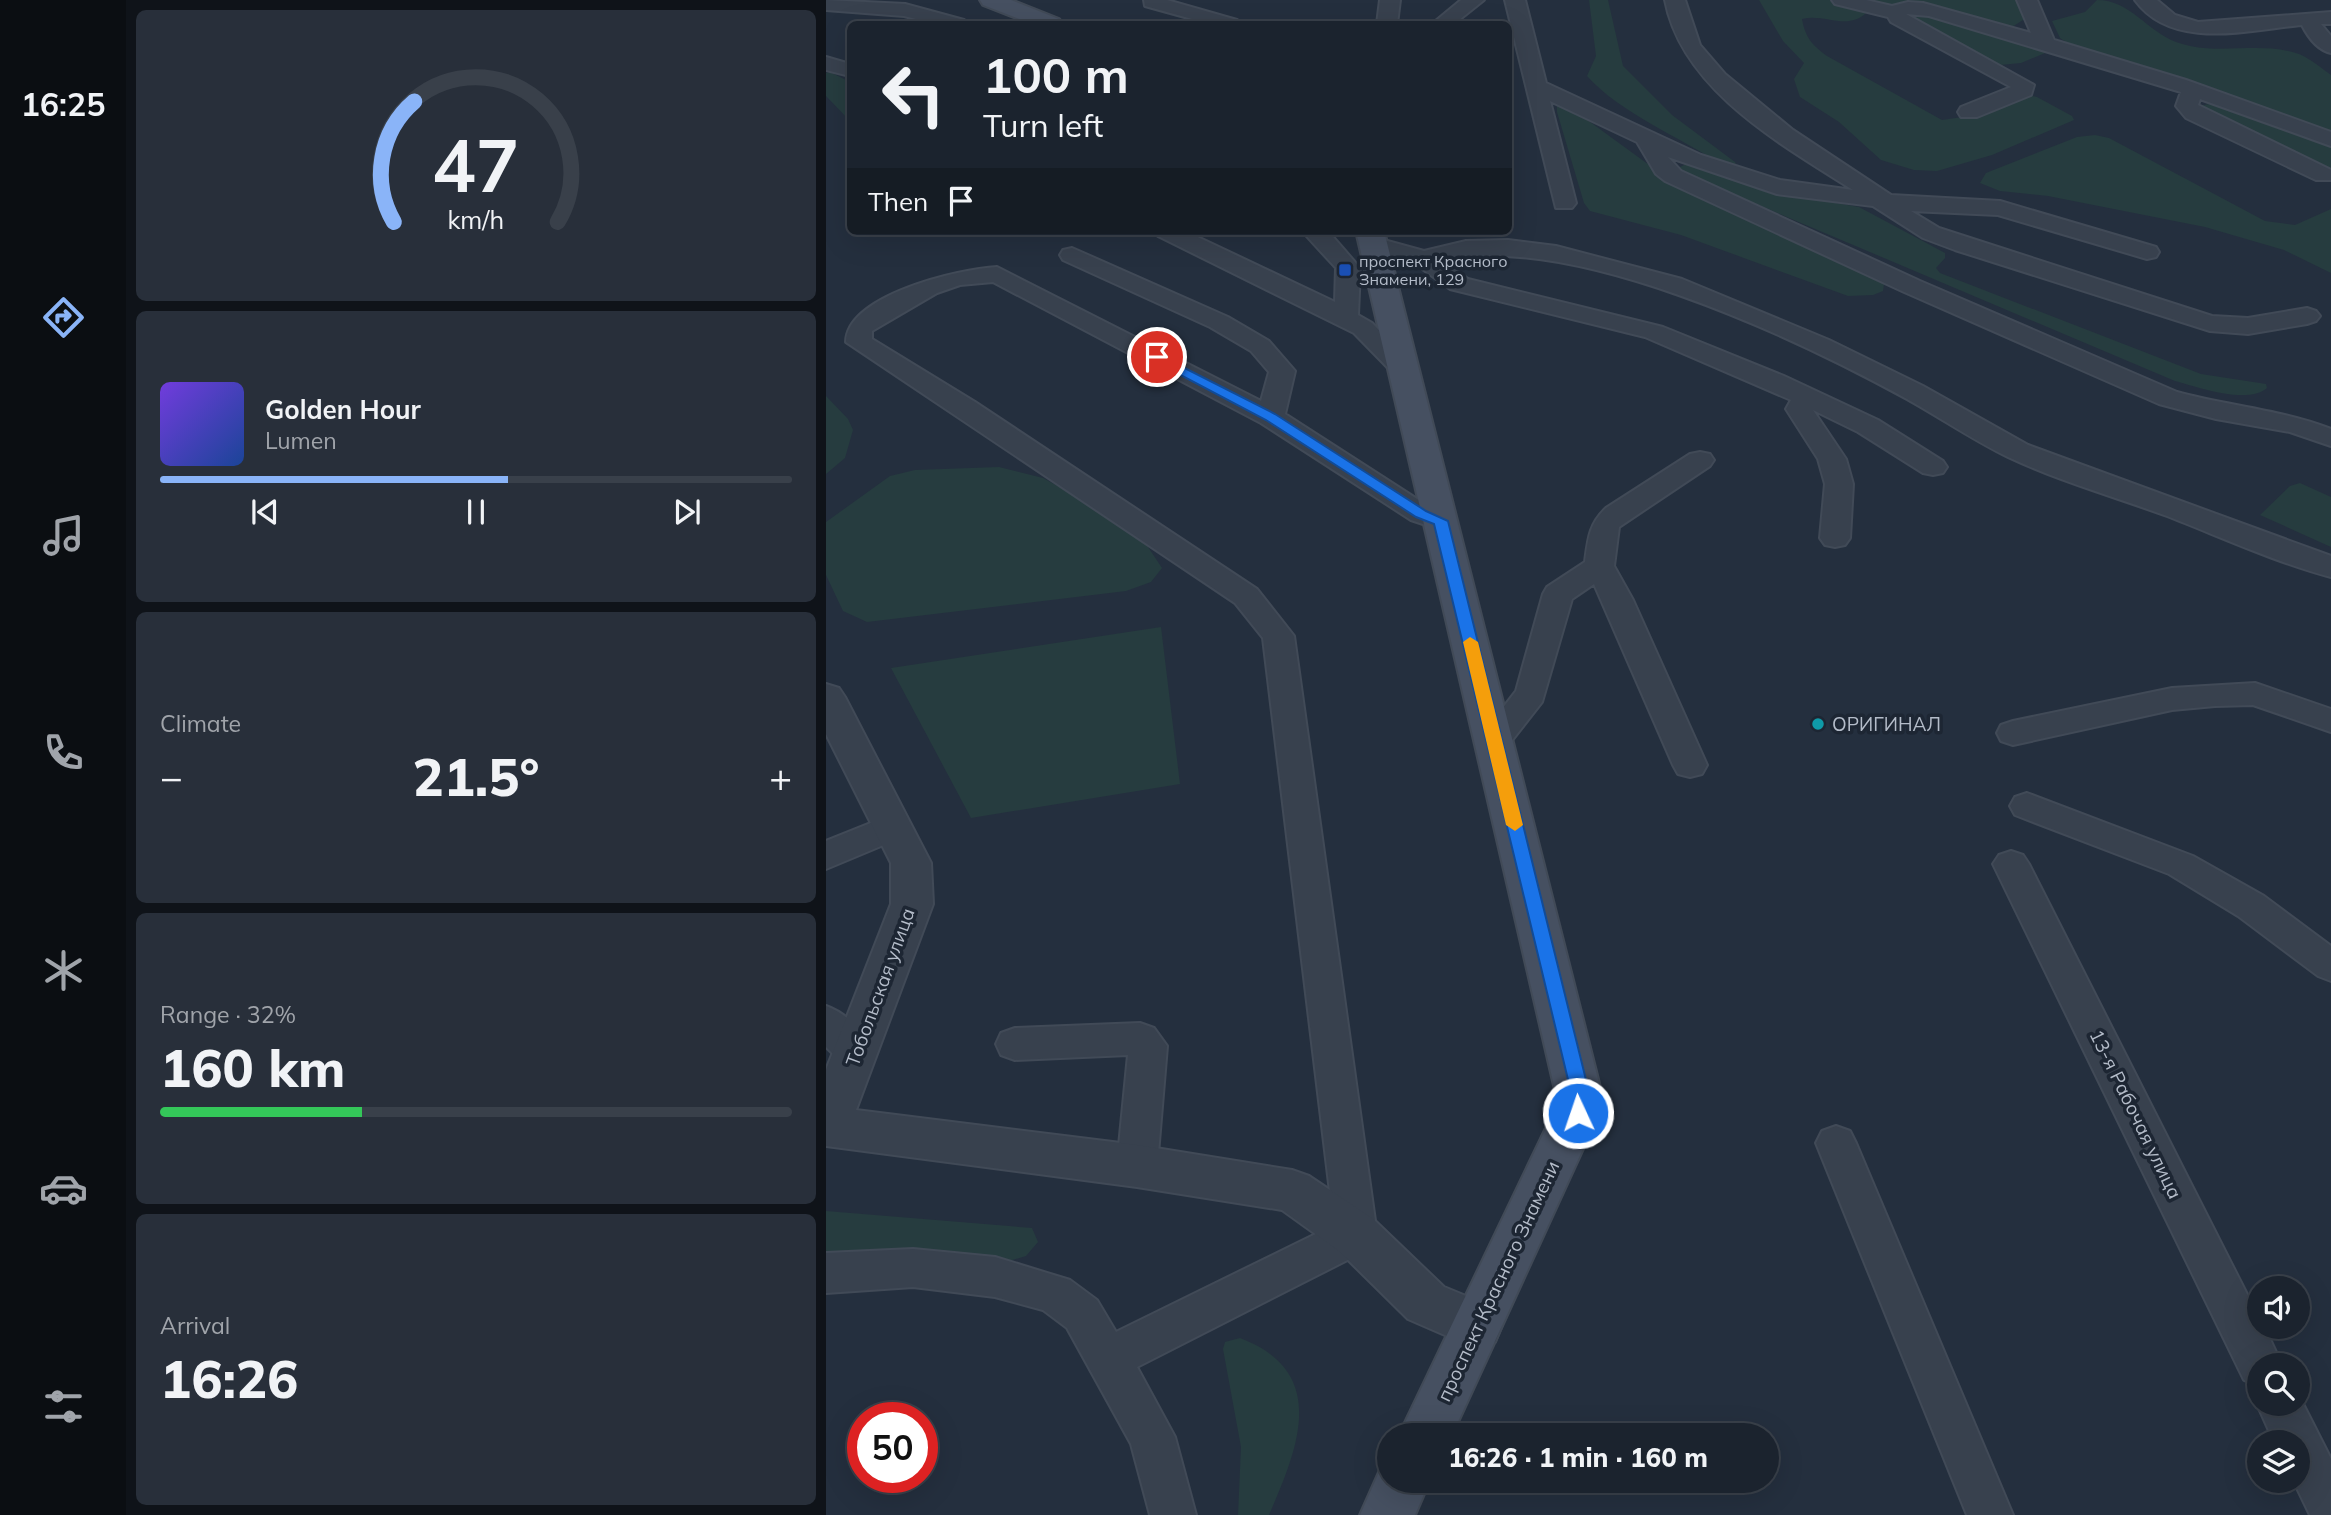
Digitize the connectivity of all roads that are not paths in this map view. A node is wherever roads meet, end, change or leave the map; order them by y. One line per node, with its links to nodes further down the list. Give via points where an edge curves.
1 (991, 0): 16 (main road)
2 (1390, 0): 18 (lane)
3 (1474, 0): 19 (lane)
4 (1515, 0): 24 (lane)
5 (1675, 0): 30 (lane, via 1680,29 1698,58 1788,135)
6 (1842, 0): 12 (lane)
7 (2027, 0): 20 (lane)
8 (2145, 0): 14 (lane, via 2168,19 2197,28)
9 (2284, 0): 14 (lane)
10 (1152, 2): 17 (lane)
11 (826, 4): 15 (lane, via 905,10)
12 (1895, 13): 20 (lane, via 1914,7 1933,10); 26 (lane, via 2023,85 2024,90 2015,95)
13 (2331, 18): 14 (lane)
14 (2308, 19): 21 (lane)
15 (946, 21)
16 (1044, 21)
17 (1219, 21)
18 (1387, 21)
19 (1446, 21)
20 (2045, 44): 25 (lane)
21 (2331, 47)
22 (826, 62): 23 (lane)
23 (847, 69)
24 (1536, 86): 27 (lane); 31 (lane)
25 (2192, 89): 28 (lane); 29 (lane, via 2187,106 2194,113)
26 (1969, 112)
27 (1646, 139): 30 (lane, via 1693,160 1777,187); 43 (lane, via 1673,176 2021,334 2168,398 2296,425)
28 (2331, 139)
29 (2324, 175)
30 (1883, 201): 35 (lane, via 2000,208); 38 (lane, via 1931,233 1963,245 2210,323 2248,326)
31 (1564, 203)
32 (1174, 235): 39 (lane)
33 (1318, 235): 39 (lane, via 1347,263 1351,273)
34 (1372, 237): 37 (lane); 40 (main road, проспект Красного Знамени)
35 (2147, 252)
36 (1072, 255): 42 (lane, via 1219,322 1260,346 1282,371)
37 (1423, 258): 41 (lane, via 1459,284 1654,332); 49 (lane, via 1466,248 1508,247 1556,253 1673,284 1820,345 2018,451)
38 (2306, 316)
39 (1345, 318): 40 (lane, via 1363,328)
40 (1403, 368): 46 (main road, проспект Красного Знамени)
41 (1806, 397): 45 (lane, via 1868,426); 47 (lane, via 1799,409 1832,459 1839,484)
42 (1271, 417): 46 (lane, via 1421,514); 66 (lane, via 997,274 942,280 866,321 859,331 859,342 1246,596 1278,636)
43 (2331, 438)
44 (1700, 460): 48 (lane, via 1605,525)
45 (1933, 467)
46 (1441, 521): 53 (main road, проспект Красного Знамени)
47 (1835, 538)
48 (1599, 566): 53 (lane, via 1558,594 1531,694); 54 (lane)
49 (2331, 567)
50 (826, 697): 56 (street, Тобольская улица)
51 (2331, 721): 52 (lane, via 2255,694 2215,695 2172,699)
52 (2013, 733)
53 (1494, 740): 68 (main road, проспект Красного Знамени, via 1581,1103)
54 (1690, 765)
55 (2027, 806): 59 (lane, via 2181,866 2251,906)
56 (893, 827): 57 (lane); 62 (street, Тобольская улица, via 911,863 912,904)
57 (826, 856)
58 (2011, 864): 69 (lane, 13-я Рабочая улица)
59 (2331, 967)
60 (826, 1022): 62 (lane)
61 (1015, 1044): 65 (lane, via 1140,1039 1148,1046)
62 (856, 1052): 63 (street, Тобольская улица)
63 (826, 1126): 65 (street)
64 (1836, 1143): 77 (lane)
65 (1137, 1166): 66 (street, via 1292,1191)
66 (1356, 1235): 68 (street, via 1426,1303); 70 (lane)
67 (826, 1273): 70 (lane, via 913,1268 995,1277 1055,1294 1082,1314)
68 (1477, 1325): 72 (main road, проспект Красного Знамени)
69 (2254, 1353)
70 (1107, 1360): 75 (lane, via 1152,1437)
71 (2285, 1416): 74 (lane)
72 (1431, 1423)
73 (1397, 1493): 76 (main road)
74 (2331, 1508)
75 (1173, 1515)
76 (1387, 1515)
77 (1990, 1515)

